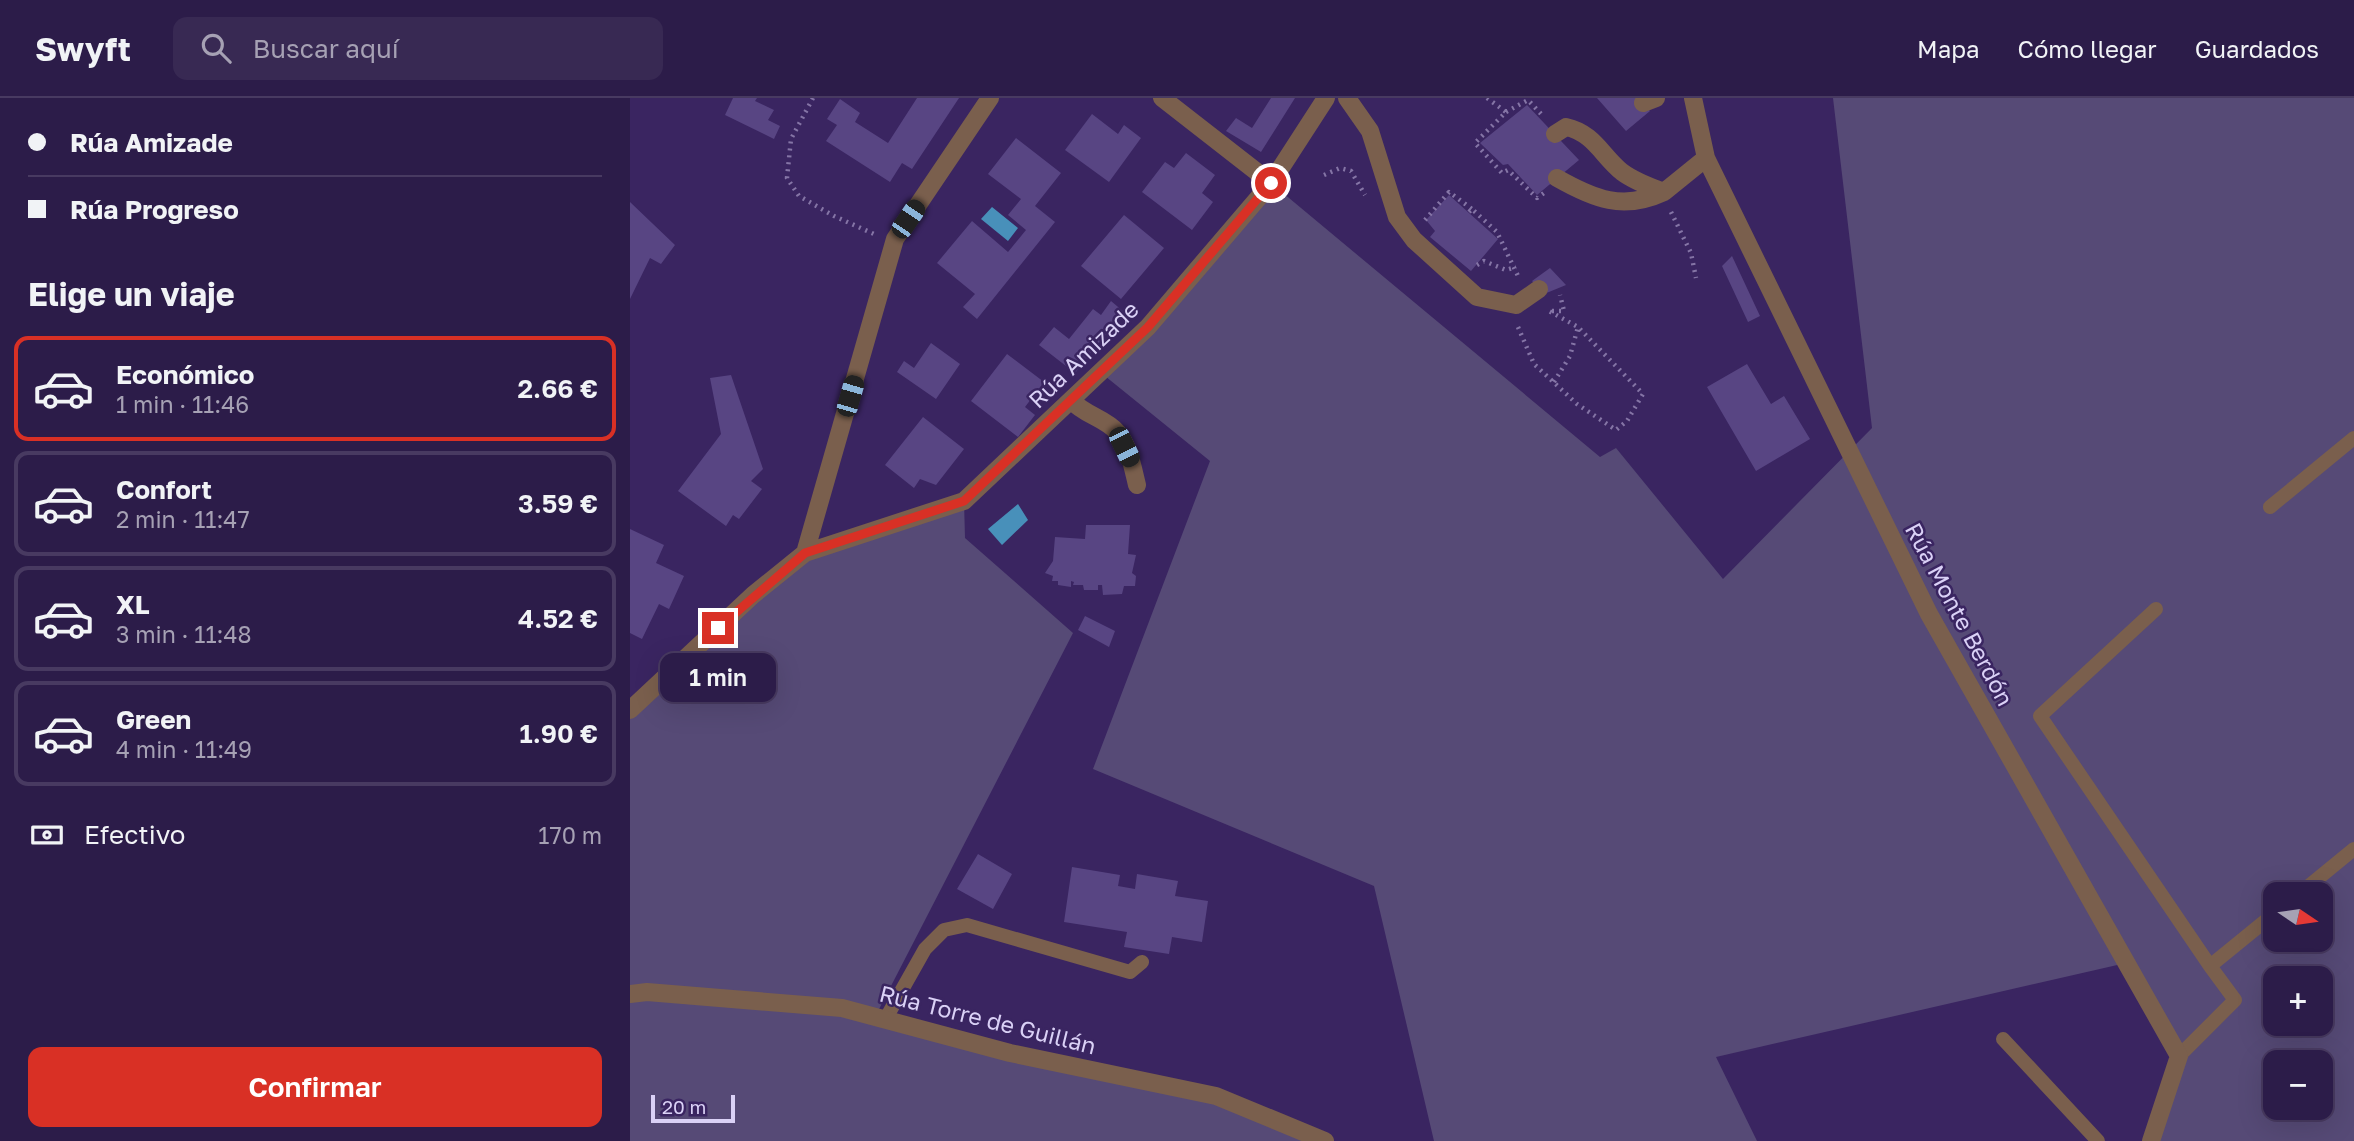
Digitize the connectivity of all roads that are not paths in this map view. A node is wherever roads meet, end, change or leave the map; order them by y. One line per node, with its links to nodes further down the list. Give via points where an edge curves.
1 (990, 98): 16 (street, via 895,239)
2 (1162, 98): 9 (street)
3 (1326, 98): 9 (street, Rúa Amizade)
4 (1347, 98): 11 (street, via 1370,131 1398,217 1415,240 1453,265 1477,297)
5 (1693, 98): 7 (street, Rúa Monte Berdón)
6 (1557, 133): 10 (street, via 1566,127 1577,129 1622,172)
7 (1706, 158): 10 (street); 27 (street, Rúa Monte Berdón, via 1928,614)
8 (1559, 180): 10 (street, via 1612,202 1644,201)
9 (1271, 183): 12 (street, Rúa Amizade, via 1148,327)
10 (1664, 191)
11 (1529, 296)
12 (1071, 400): 14 (street, via 1080,411 1117,432); 16 (street, Rúa Amizade, via 964,501)
13 (2354, 438): 15 (lane)
14 (1137, 485)
15 (2270, 507)
16 (805, 553): 18 (street)
17 (2156, 609): 23 (lane, via 2040,716)
18 (630, 710)
19 (2354, 849): 20 (lane)
20 (2314, 882)
21 (2263, 923): 23 (lane)
22 (1142, 962): 25 (lane, via 1130,972 967,925 955,927 944,930 925,949)
23 (2210, 966): 27 (lane, via 2235,1000)
24 (630, 994): 25 (street, Rúa Torre de Guillán, via 842,1008)
25 (885, 1020): 28 (street, Rúa Torre de Guillán, via 1010,1053 1216,1096)
26 (2003, 1039): 29 (lane)
27 (2179, 1056): 30 (street)
28 (1325, 1141)
29 (2098, 1141)
30 (2151, 1141)

